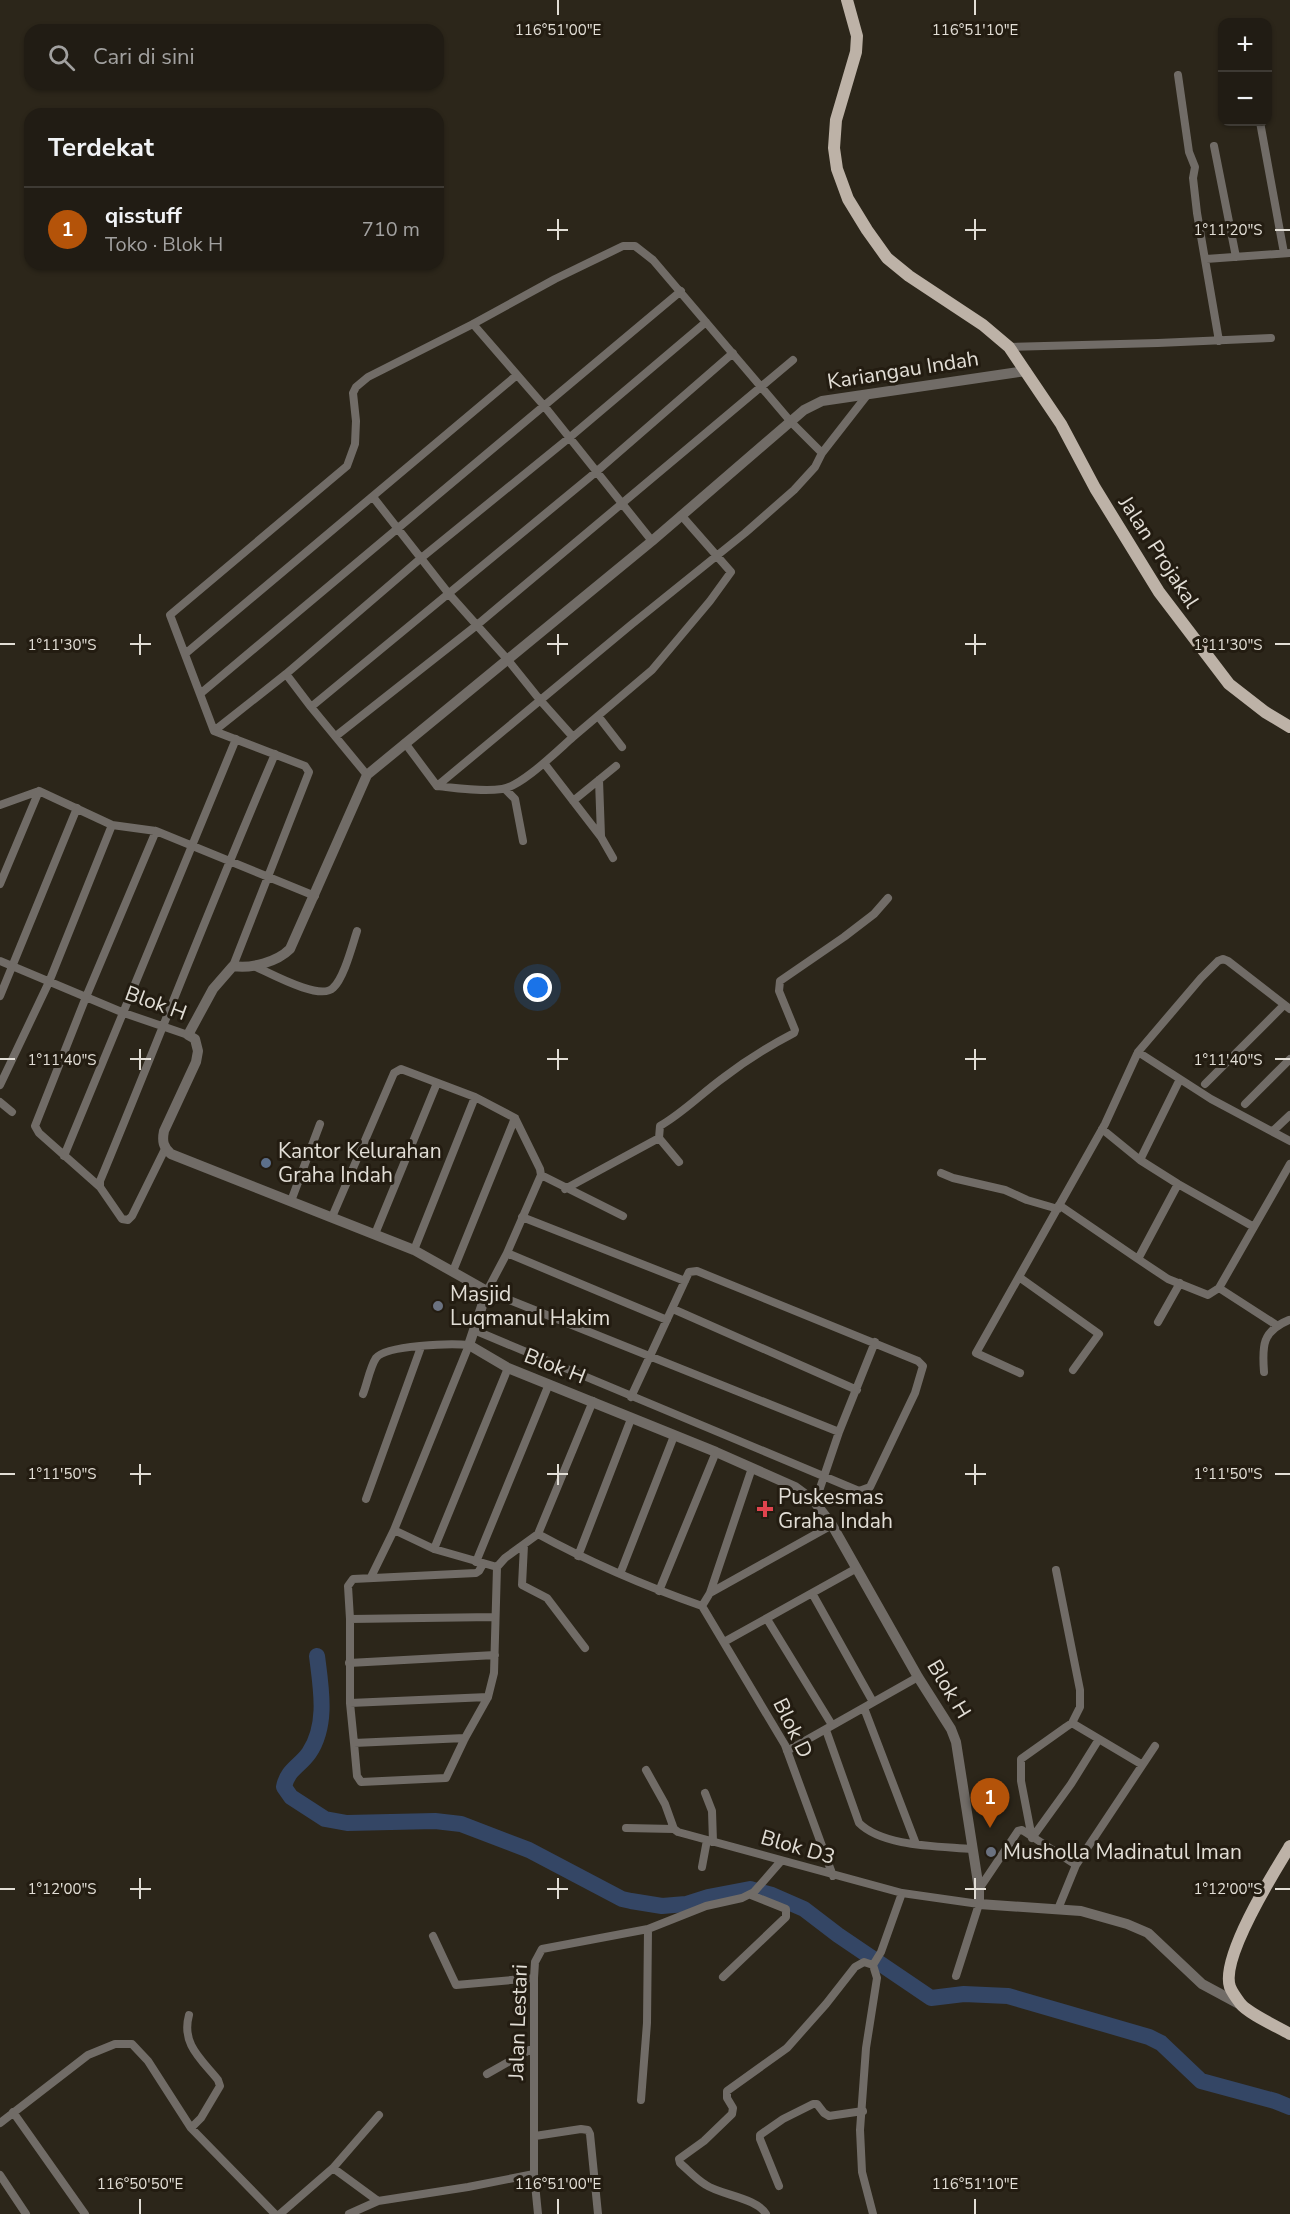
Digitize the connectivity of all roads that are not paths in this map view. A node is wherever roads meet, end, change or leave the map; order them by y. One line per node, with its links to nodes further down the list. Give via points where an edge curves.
1 (847, 0): 13 (main road, Jalan Projakal, via 857,36 856,52 836,120 834,148 848,199 887,258)
2 (1178, 75): 7 (street)
3 (1261, 126): 5 (street)
4 (1215, 146): 6 (street)
5 (1287, 253): 6 (street)
6 (1236, 257): 7 (street)
7 (1206, 259): 12 (street)
8 (681, 291): 9 (street); 10 (street, via 635,246 623,246); 20 (street)
9 (706, 322): 14 (street); 22 (street)
10 (473, 324): 17 (street); 34 (street, via 368,377 356,387 355,444 347,466 171,612 170,619)
11 (1270, 338): 12 (street)
12 (1219, 340): 13 (street)
13 (1009, 347): 16 (main road, Jalan Projakal)
14 (733, 353): 18 (street); 24 (street)
15 (793, 360): 18 (street)
16 (1026, 371): 19 (street, Kariangau Indah); 41 (main road, Jalan Projakal, via 1159,592 1229,684)
17 (517, 375): 20 (street); 25 (street)
18 (761, 388): 21 (street); 26 (street)
19 (868, 394): 21 (street, Kariangau Indah, via 822,402 804,410); 23 (street)
20 (545, 407): 22 (street); 28 (street)
21 (791, 422): 23 (street); 27 (street, Kariangau Indah)
22 (569, 438): 24 (street); 31 (street)
23 (822, 453): 30 (street, via 794,490)
24 (596, 472): 26 (street); 32 (street)
25 (373, 497): 28 (street); 34 (street)
26 (621, 502): 29 (street); 33 (street)
27 (681, 515): 29 (street, Kariangau Indah); 30 (street)
28 (398, 528): 31 (street); 37 (street)
29 (652, 540): 35 (street, Kariangau Indah)
30 (716, 555): 38 (street); 40 (street, via 731,572 710,601 652,670)
31 (420, 560): 32 (street); 36 (street)
32 (449, 594): 33 (street); 39 (street)
33 (477, 625): 35 (street); 43 (street)
34 (185, 654): 37 (street)
35 (507, 659): 38 (street); 46 (street, Kariangau Indah)
36 (286, 674): 39 (street); 42 (street)
37 (200, 694): 42 (street)
38 (540, 700): 44 (street); 53 (street)
39 (311, 708): 43 (street)
40 (598, 716): 44 (street); 47 (street)
41 (1290, 726)
42 (214, 731): 45 (street)
43 (336, 736): 51 (street)
44 (573, 737): 49 (street)
45 (236, 739): 48 (street); 63 (street)
46 (405, 743): 51 (street, Kariangau Indah); 53 (street)
47 (622, 747)
48 (275, 754): 65 (street); 66 (street, via 305,766 309,772)
49 (544, 763): 54 (street); 56 (street)
50 (616, 766): 52 (street)
51 (368, 775): 68 (street)
52 (599, 780): 56 (street); 61 (street)
53 (437, 786): 54 (street)
54 (505, 789): 62 (street, via 515,799)
55 (39, 791): 57 (street); 58 (street); 67 (street)
56 (573, 801): 61 (street)
57 (0, 805)
58 (77, 808): 59 (street); 72 (street)
59 (112, 825): 60 (street); 75 (street)
60 (156, 831): 63 (street); 77 (street)
61 (601, 837): 64 (street)
62 (523, 841)
63 (193, 847): 65 (street); 79 (street)
64 (613, 858)
65 (229, 861): 66 (street); 80 (street)
66 (267, 877): 68 (street); 73 (street)
67 (0, 884)
68 (315, 896): 74 (street, via 290,949)
69 (888, 898): 97 (street, via 874,914 780,981 779,991 794,1033 731,1073 660,1126)
70 (357, 931): 74 (street, via 333,989 321,992)
71 (0, 961): 72 (street, Blok H)
72 (13, 966): 75 (street, Blok H); 76 (street)
73 (233, 966): 74 (street); 81 (street, via 213,989)
74 (254, 966)
75 (49, 982): 77 (street, Blok H); 87 (street)
76 (0, 996)
77 (86, 997): 79 (street, Blok H); 100 (street, via 35,1126)
78 (1287, 1007): 82 (street, via 1224,959 1201,978); 86 (street)
79 (124, 1014): 80 (street, Blok H); 100 (street)
80 (164, 1028): 81 (street, Blok H); 107 (street)
81 (188, 1035): 99 (street, Blok H, via 195,1039 196,1062 164,1131)
82 (1138, 1052): 84 (street); 95 (street)
83 (1290, 1059): 90 (street)
84 (1180, 1079): 96 (street); 101 (street)
85 (437, 1083): 88 (street); 112 (street, via 401,1069 394,1073); 115 (street)
86 (1205, 1084)
87 (0, 1086)
88 (475, 1097): 93 (street); 116 (street)
89 (0, 1102): 91 (street)
90 (1245, 1104)
91 (12, 1112)
92 (1290, 1115): 96 (street)
93 (515, 1118): 105 (street); 119 (street)
94 (320, 1124): 109 (street)
95 (1102, 1129): 101 (street); 110 (street)
96 (1273, 1131): 98 (street)
97 (659, 1138): 102 (street); 108 (street)
98 (1290, 1141)
99 (165, 1149): 107 (street, via 128,1220 117,1214); 109 (street)
100 (64, 1156): 107 (street)
101 (1140, 1160): 106 (street)
102 (679, 1162)
103 (1290, 1164): 114 (street)
104 (941, 1173): 110 (street)
105 (541, 1175): 108 (street); 113 (street)
106 (1178, 1184): 114 (street); 118 (street)
107 (100, 1188)
108 (565, 1189): 111 (street)
109 (291, 1201): 112 (street)
110 (1059, 1207): 118 (street); 120 (street)
111 (623, 1216)
112 (332, 1217): 115 (street)
113 (522, 1217): 117 (street); 121 (street)
114 (1254, 1227): 123 (street)
115 (375, 1234): 116 (street)
116 (414, 1250): 119 (street)
117 (507, 1253): 124 (street); 127 (street)
118 (1138, 1259): 122 (street)
119 (453, 1271): 124 (street)
120 (1019, 1277): 136 (street, via 1099,1334); 138 (street, via 976,1353)
121 (685, 1281): 125 (street); 131 (street, via 689,1272 697,1270)
122 (1180, 1283): 123 (street, via 1208,1295); 128 (street)
123 (1219, 1288): 129 (street)
124 (487, 1291): 130 (street); 134 (street)
125 (673, 1309): 127 (street); 140 (street)
126 (1290, 1318): 129 (street)
127 (667, 1320): 134 (street)
128 (1158, 1322)
129 (1278, 1326): 137 (street, via 1271,1330 1262,1348)
130 (474, 1330): 132 (street); 142 (street)
131 (875, 1342): 140 (street); 149 (street, via 922,1366 915,1393 870,1487 859,1491)
132 (469, 1345): 133 (street); 135 (street, Blok H); 153 (street)
133 (421, 1347): 141 (street, via 393,1349 376,1358); 150 (street)
134 (650, 1357): 142 (street); 145 (street)
135 (508, 1368): 139 (street, Blok H); 156 (street)
136 (1073, 1370)
137 (1264, 1372)
138 (1020, 1373)
139 (549, 1384): 143 (street, Blok H); 158 (street)
140 (856, 1390): 145 (street)
141 (363, 1394)
142 (631, 1397): 149 (street)
143 (593, 1401): 144 (street, Blok H); 154 (street)
144 (631, 1419): 146 (street, Blok H); 157 (street)
145 (839, 1432): 149 (street)
146 (674, 1436): 147 (street, Blok H); 162 (street)
147 (717, 1452): 148 (street, Blok H); 164 (street)
148 (752, 1468): 151 (street, Blok H, via 795,1487); 165 (street)
149 (823, 1477): 151 (street)
150 (366, 1499)
151 (814, 1501): 152 (street, Blok H)
152 (832, 1525): 160 (street, Blok H); 165 (street)
153 (394, 1530): 156 (street); 163 (street)
154 (538, 1534): 155 (street); 157 (street)
155 (524, 1545): 159 (street); 172 (street, via 522,1585 547,1598)
156 (434, 1549): 158 (street)
157 (578, 1556): 162 (street)
158 (480, 1563): 159 (street); 163 (street, via 476,1573)
159 (497, 1567): 168 (street)
160 (857, 1568): 166 (street); 175 (street, Blok H)
161 (1056, 1570): 180 (street, via 1080,1690 1080,1707)
162 (620, 1574): 164 (street)
163 (371, 1577): 169 (street, via 350,1582)
164 (659, 1591): 167 (street)
165 (710, 1593): 167 (street)
166 (812, 1593): 170 (street); 177 (street)
167 (702, 1606): 171 (street, Blok D)
168 (495, 1617): 169 (street); 173 (street)
169 (350, 1619): 174 (street)
170 (767, 1619): 171 (street); 181 (street)
171 (724, 1642): 186 (street, Blok D)
172 (585, 1648)
173 (495, 1655): 174 (street); 176 (street)
174 (349, 1663): 178 (street)
175 (918, 1677): 177 (street); 196 (street, Blok H, via 956,1742)
176 (488, 1697): 178 (street); 182 (street)
177 (873, 1702): 179 (street)
178 (350, 1703): 184 (street)
179 (864, 1708): 181 (street); 194 (street)
180 (1072, 1723): 183 (street); 192 (street, via 1021,1759 1021,1781)
181 (829, 1728): 186 (street); 194 (street, via 859,1823 873,1834)
182 (465, 1738): 184 (street); 184 (street, via 446,1778 361,1782)
183 (1099, 1739): 187 (street); 192 (street)
184 (354, 1743)
185 (1155, 1746): 187 (street)
186 (787, 1751): 200 (street, Blok D)
187 (1142, 1764): 198 (street)
188 (646, 1770): 191 (street)
189 (705, 1793): 193 (street, via 712,1811)
190 (626, 1828): 191 (street, Blok D3)
191 (674, 1829): 193 (street, Blok D3)
192 (1032, 1838): 198 (street); 201 (street, via 1022,1830 1015,1834)
193 (710, 1841): 197 (street, Blok D3); 199 (street)
194 (916, 1844): 196 (street)
195 (1290, 1846): 212 (main road, via 1234,1951 1230,1986)
196 (972, 1849): 201 (street, Blok H)
197 (781, 1861): 200 (street, Blok D3); 203 (street)
198 (1076, 1865): 205 (street)
199 (702, 1868)
200 (833, 1875): 202 (street, Blok D3)
201 (979, 1889): 204 (street, Blok H)
202 (902, 1893): 204 (street, Blok D3); 208 (street)
203 (752, 1894): 206 (street, Jalan Lestari, via 706,1906); 210 (street, via 786,1909 786,1917)
204 (979, 1904): 205 (street); 209 (street)
205 (1058, 1909): 212 (street, via 1081,1911 1148,1933 1202,1984)
206 (648, 1929): 211 (street, Jalan Lestari, via 542,1949); 217 (street, via 647,2023)
207 (432, 1936): 211 (street, via 456,1985)
208 (874, 1964): 218 (street, via 877,1978 866,2048); 236 (street, via 864,1962 855,1967 787,2048 727,2091 732,2114 719,2129 679,2159 706,2186 755,2205)
209 (956, 1976)
210 (723, 1977)
211 (534, 1978): 215 (street, Jalan Lestari)
212 (1241, 2005): 214 (main road)
213 (189, 2015): 222 (street, via 189,2044 219,2086)
214 (1290, 2034)
215 (533, 2048): 216 (street); 223 (street, Jalan Lestari)
216 (487, 2074)
217 (640, 2100)
218 (863, 2111): 227 (street, via 829,2116 813,2104 760,2135); 237 (street, via 862,2172)
219 (13, 2112): 221 (street); 222 (street, via 88,2055 115,2044 132,2044 148,2061); 230 (street)
220 (379, 2115): 224 (street)
221 (0, 2122)
222 (191, 2128): 231 (street)
223 (535, 2136): 225 (street, Jalan Lestari); 235 (street, via 588,2130)
224 (333, 2168): 228 (street); 232 (street)
225 (534, 2174): 228 (street); 234 (street, Jalan Lestari)
226 (0, 2175): 229 (street)
227 (779, 2186)
228 (378, 2201): 233 (street)
229 (26, 2214)
230 (85, 2214)
231 (275, 2214)
232 (280, 2214)
233 (349, 2214)
234 (538, 2214)
235 (598, 2214)
236 (766, 2214)
237 (873, 2214)

